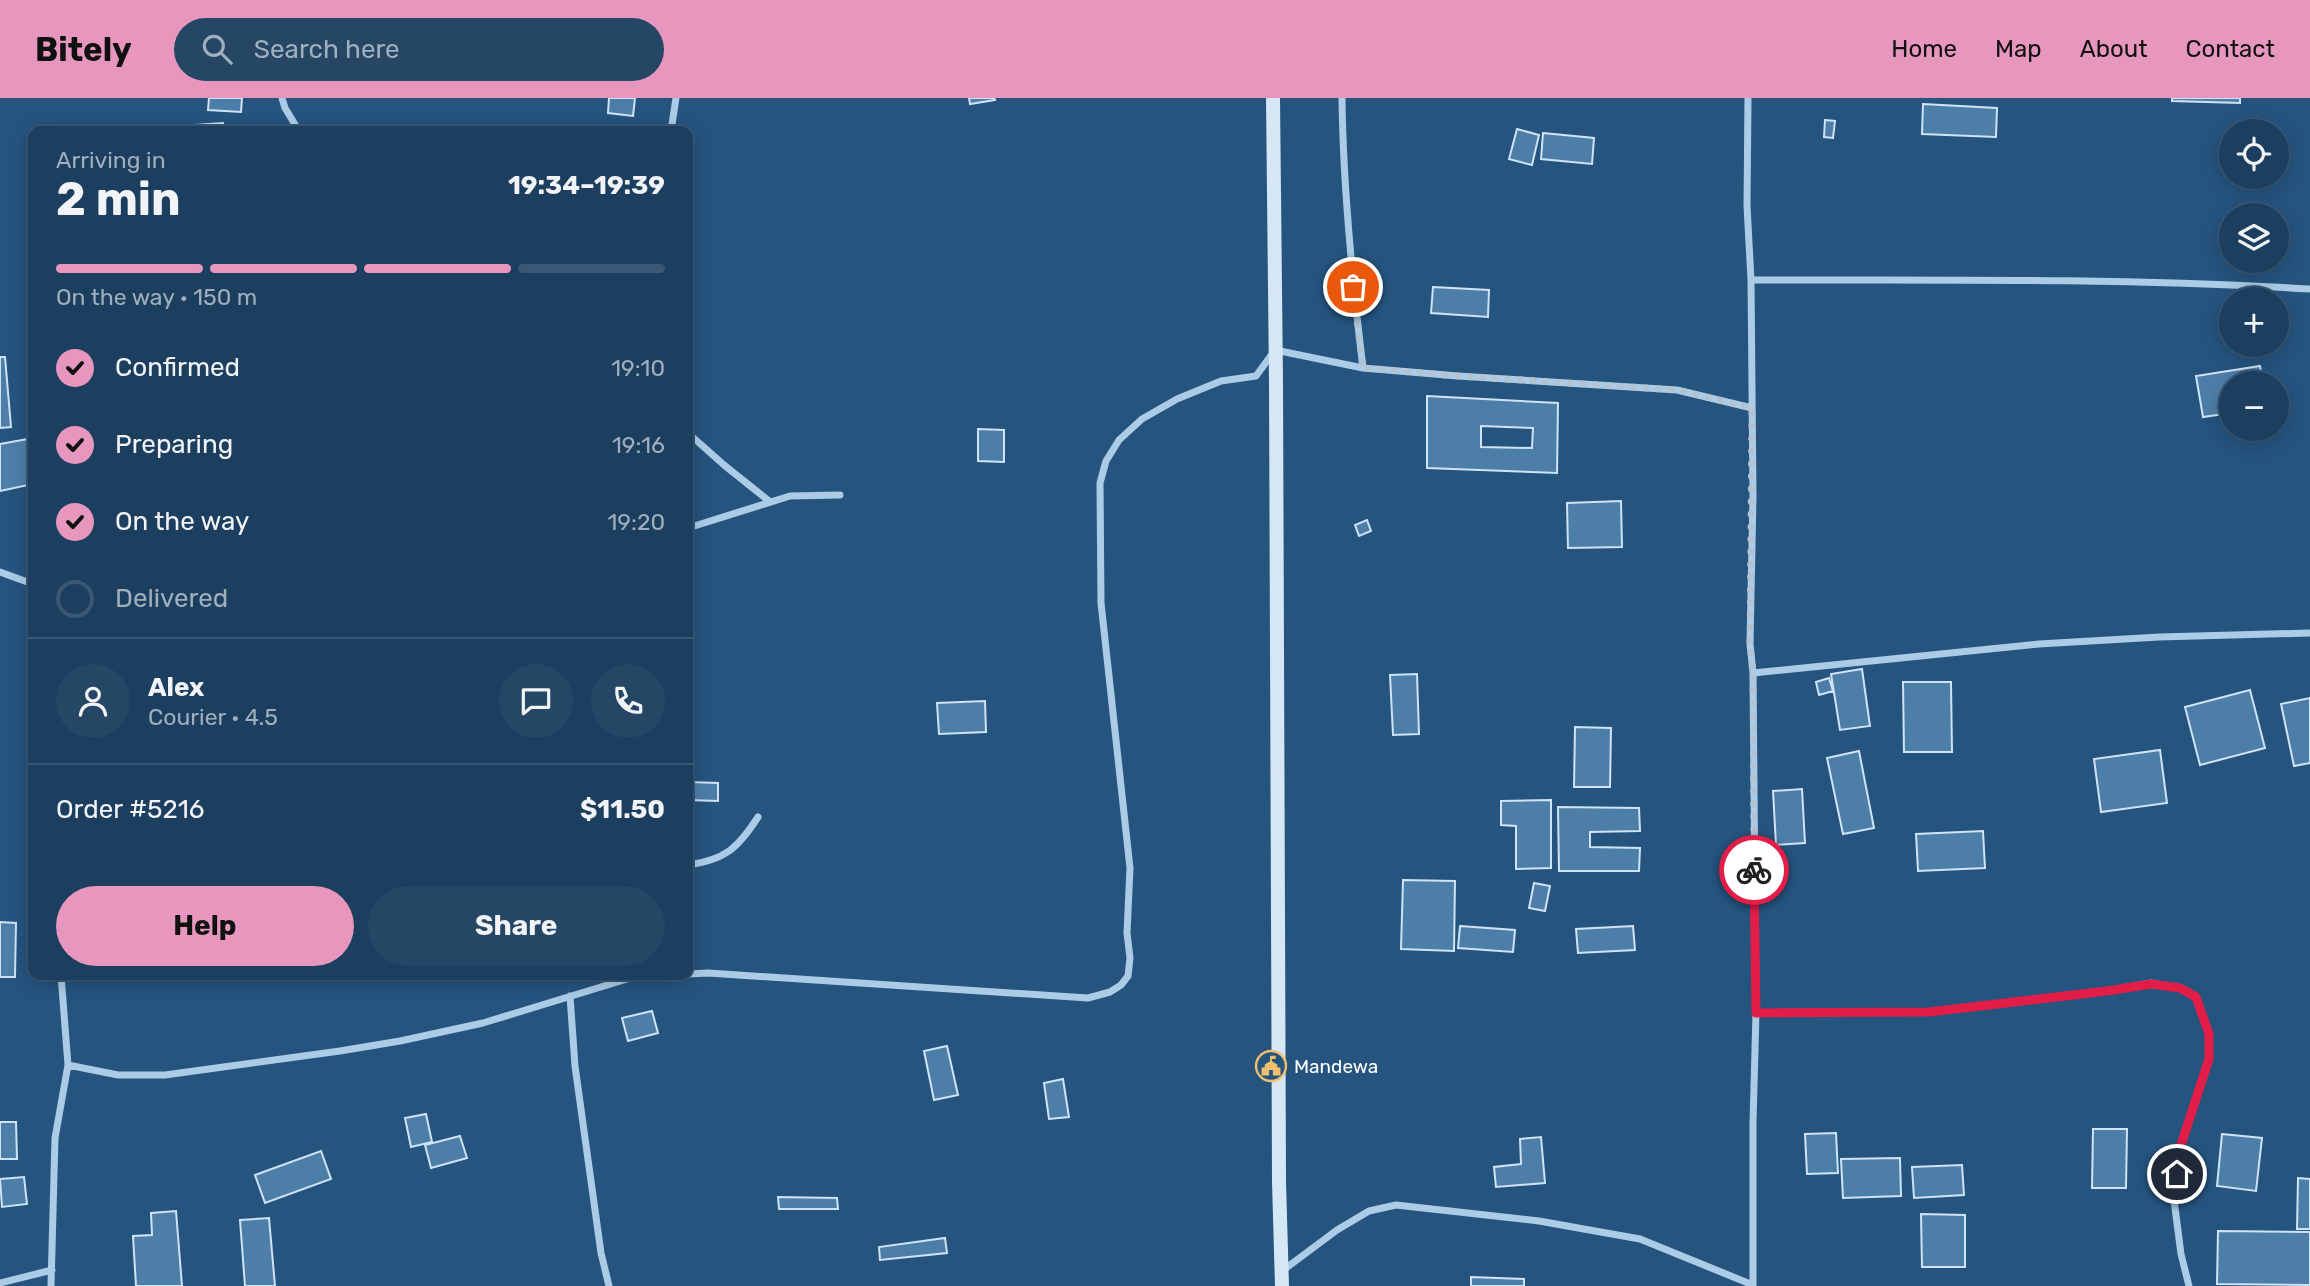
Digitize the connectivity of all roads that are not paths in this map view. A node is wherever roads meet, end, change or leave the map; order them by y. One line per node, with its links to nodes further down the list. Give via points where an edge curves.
1 (282, 98): 6 (street)
2 (676, 98): 9 (street)
3 (1273, 98): 12 (main road)
4 (1342, 98): 13 (street, via 1344,180)
5 (1748, 98): 10 (street)
6 (290, 117): 7 (street); 8 (street)
7 (290, 126)
8 (296, 126)
9 (672, 126)
10 (1751, 280): 11 (street); 14 (street)
11 (2310, 289)
12 (1275, 349): 13 (street); 25 (street, via 1256,376 1221,381 1142,419 1119,440 1100,483 1101,603 1130,868 1130,958 1128,976 1121,985 1088,998); 32 (main road)
13 (1363, 368): 14 (street, via 1677,390)
14 (1752, 408): 22 (street)
15 (693, 438): 17 (street)
16 (840, 495): 17 (street)
17 (769, 501): 18 (street)
18 (693, 526)
19 (0, 572): 20 (street)
20 (28, 582)
21 (2310, 633): 22 (street, via 2039,644)
22 (1753, 673): 29 (street)
23 (758, 817): 24 (street, via 737,847 722,857)
24 (693, 864)
25 (693, 974)
26 (61, 980): 30 (street)
27 (623, 980): 28 (street)
28 (570, 996): 30 (street, via 483,1023 400,1041 244,1065 165,1075 118,1074); 35 (street, via 575,1066)
29 (1756, 1013): 36 (street); 37 (street, via 1929,1012 2151,984 2180,988 2196,997 2209,1034 2209,1059 2180,1148 2174,1200)
30 (68, 1065): 31 (street, via 55,1138)
31 (52, 1270): 33 (street); 34 (street)
32 (1282, 1279): 36 (street, via 1337,1230 1368,1211 1396,1205 1539,1221 1640,1239)
33 (0, 1283)
34 (51, 1286)
35 (609, 1286)
36 (1753, 1286)
37 (2189, 1286)

